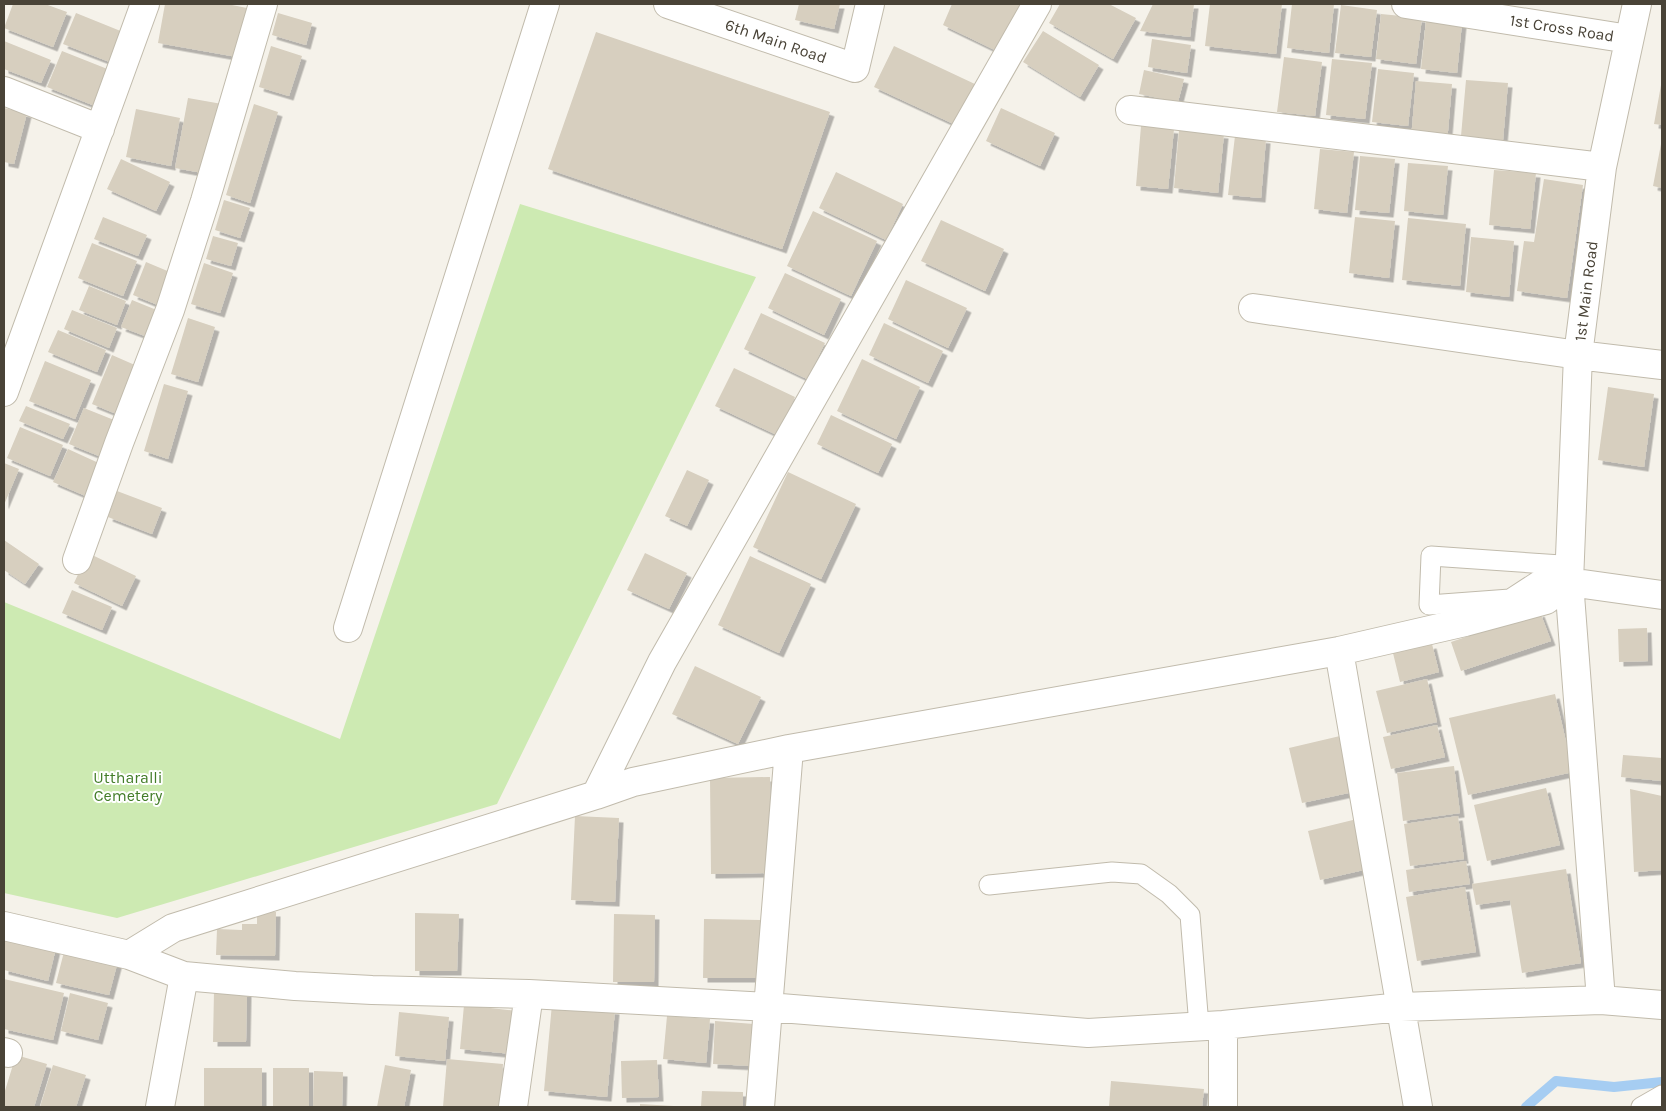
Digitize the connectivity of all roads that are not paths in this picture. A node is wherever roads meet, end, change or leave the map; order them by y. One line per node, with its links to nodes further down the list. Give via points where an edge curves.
1 (145, 4): 12 (street)
2 (263, 4): 18 (street, via 170,310)
3 (545, 4): 21 (street)
4 (668, 4): 5 (street, 6th Main Road, via 855,68)
5 (870, 4)
6 (1037, 4): 24 (street, via 662,662)
7 (1406, 4): 9 (street, 1st Cross Road)
8 (1637, 4): 9 (street, 1st Main Road)
9 (1629, 39): 13 (street, 1st Main Road)
10 (4, 91): 12 (street)
11 (1130, 110): 13 (street)
12 (100, 129): 17 (street)
13 (1602, 167): 15 (street, 1st Main Road)
14 (1253, 308): 15 (street)
15 (1578, 355): 16 (street); 19 (street, 1st Main Road)
16 (1662, 365)
17 (4, 392)
18 (77, 560)
19 (1566, 569): 19 (lane, via 1431,556 1429,604 1510,599); 20 (street); 22 (street, via 1546,600); 30 (street, 1st Main Road)
20 (1662, 594)
21 (348, 628)
22 (1339, 651): 23 (street); 33 (street)
23 (789, 749): 24 (street, via 633,782); 32 (street)
24 (596, 795): 27 (street, via 173,928)
25 (989, 885): 34 (lane, via 1112,872 1141,874 1169,894 1190,915)
26 (4, 926): 27 (street)
27 (129, 955): 28 (street)
28 (184, 976): 29 (street, via 305,987); 36 (street)
29 (529, 994): 32 (street); 37 (street)
30 (1600, 1000): 31 (street); 33 (street)
31 (1662, 1005)
32 (768, 1007): 34 (street, via 1088,1033); 38 (street)
33 (1401, 1007): 34 (street); 40 (street)
34 (1211, 1026): 39 (street)
35 (1662, 1095): 41 (lane)
36 (160, 1107)
37 (514, 1107)
38 (760, 1107)
39 (1223, 1107)
40 (1418, 1107)
41 (1642, 1107)

